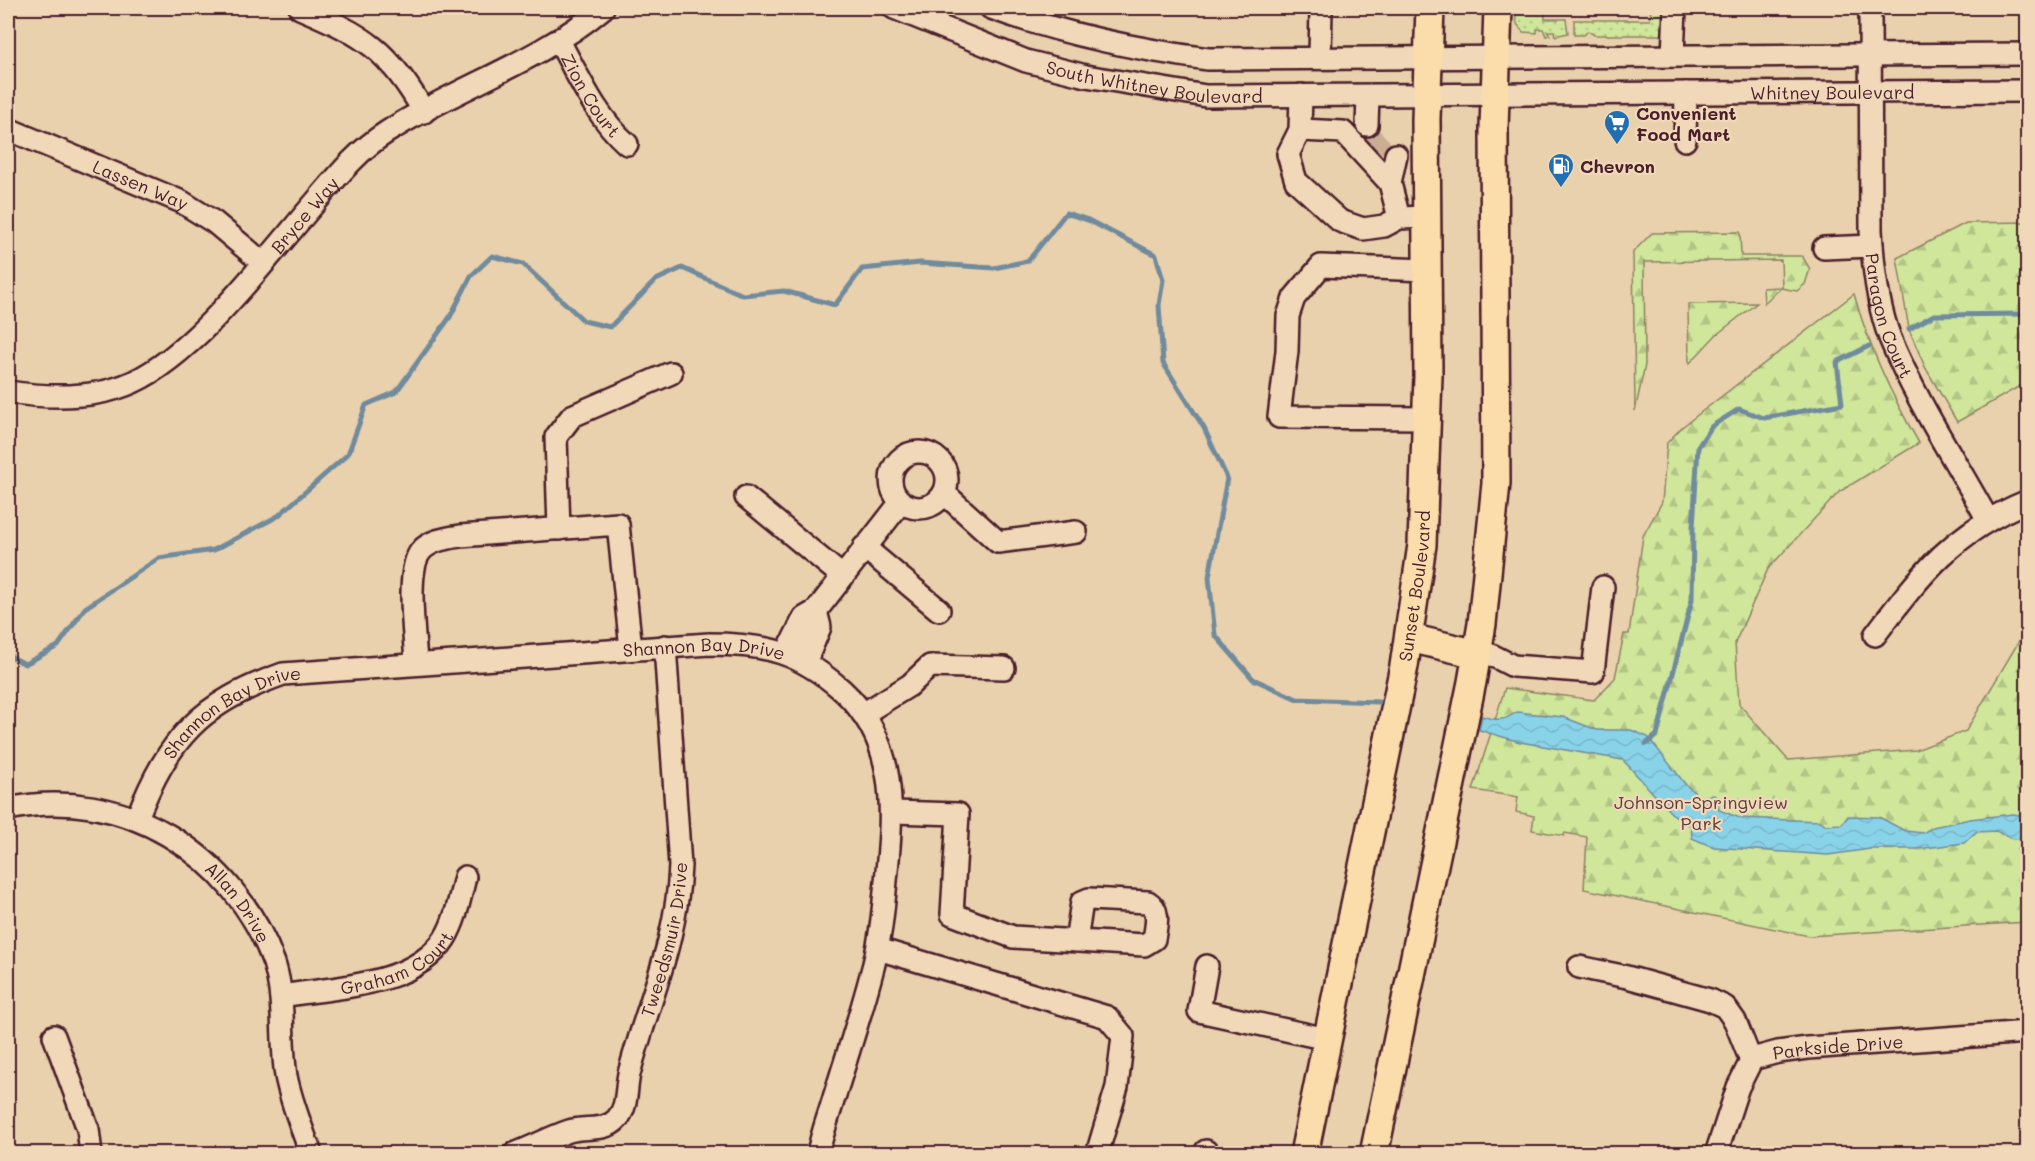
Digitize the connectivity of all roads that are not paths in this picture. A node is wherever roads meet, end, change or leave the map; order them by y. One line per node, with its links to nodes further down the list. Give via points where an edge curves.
1 (300, 8): 24 (street, via 369,41 410,86)
2 (603, 8): 10 (street, Bryce Way)
3 (894, 8): 21 (street, South Whitney Boulevard, via 1026,61 1086,76 1206,96)
4 (991, 8): 15 (street, South Whitney Boulevard, via 1060,31 1153,51 1209,59)
5 (1321, 8): 15 (street)
6 (1430, 8): 16 (main road, Sunset Boulevard)
7 (1498, 8): 14 (main road)
8 (1675, 8): 13 (street)
9 (1870, 8): 12 (street, Paragon Court)
10 (559, 41): 24 (street, Bryce Way); 29 (street, Zion Court, via 598,112)
11 (2028, 54): 12 (street, Whitney Boulevard)
12 (1870, 55): 13 (street, Whitney Boulevard); 18 (street, Paragon Court)
13 (1673, 56): 14 (street, Whitney Boulevard)
14 (1495, 57): 16 (street, South Whitney Boulevard); 20 (main road)
15 (1320, 58): 16 (street, South Whitney Boulevard)
16 (1426, 58): 22 (main road, Sunset Boulevard)
17 (2028, 91): 18 (street, Whitney Boulevard)
18 (1870, 92): 19 (street, Whitney Boulevard); 34 (street, Paragon Court)
19 (1686, 93): 20 (street, Whitney Boulevard); 28 (street)
20 (1494, 94): 22 (street, South Whitney Boulevard); 56 (main road, via 1496,483)
21 (1301, 95): 23 (street, South Whitney Boulevard); 26 (street)
22 (1426, 95): 23 (street, South Whitney Boulevard); 32 (main road, Sunset Boulevard)
23 (1368, 96): 27 (street, via 1370,129)
24 (424, 112): 36 (street, Bryce Way, via 387,132 354,157)
25 (8, 129): 36 (street, Lassen Way, via 182,202 214,222)
26 (1300, 130): 27 (street); 33 (street, via 1288,154 1296,181 1340,221 1363,230)
27 (1343, 132): 31 (street)
28 (1685, 140)
29 (627, 144)
30 (1392, 151): 31 (street)
31 (1390, 183): 33 (street)
32 (1426, 217): 33 (street); 37 (main road, Sunset Boulevard)
33 (1400, 218)
34 (1872, 246): 35 (street); 45 (street, Paragon Court, via 1879,300 1890,336 1912,384)
35 (1824, 248)
36 (263, 263): 39 (street, Bryce Way, via 196,336 161,366 132,382 105,391 43,398)
37 (1427, 270): 40 (main road, Sunset Boulevard); 40 (street, via 1321,266 1294,298 1288,316 1279,417)
38 (671, 373): 46 (street, via 572,416 556,437)
39 (8, 392)
40 (1428, 418): 53 (main road, Sunset Boulevard, via 1422,545)
41 (944, 493): 44 (street, via 933,505 922,508); 44 (street, via 944,466 927,452 916,451 906,454 892,471 891,483); 47 (street, via 998,542)
42 (746, 497): 49 (street)
43 (2028, 501): 45 (street)
44 (901, 502): 48 (street)
45 (1988, 520): 52 (street, via 1962,536 1920,575)
46 (559, 529): 55 (street, via 618,524); 58 (street, via 460,536 436,541 421,551 412,573)
47 (1076, 532)
48 (864, 547): 49 (street); 51 (street)
49 (842, 576): 57 (street, via 816,611 820,627)
50 (1603, 587): 56 (street, via 1593,672 1513,666)
51 (939, 610)
52 (1875, 635)
53 (1410, 638): 56 (main road); 72 (main road, Sunset Boulevard)
54 (665, 646): 55 (street, Shannon Bay Drive); 57 (street, Shannon Bay Drive, via 745,644); 76 (street, Tweedsmuir Drive, via 679,900 629,1073 625,1104 617,1120 600,1128 570,1130)
55 (631, 649): 58 (street, Shannon Bay Drive)
56 (1477, 651): 80 (main road)
57 (796, 658): 60 (street, Shannon Bay Drive, via 826,676)
58 (416, 663): 63 (street, Shannon Bay Drive, via 283,674 219,702 170,750)
59 (1004, 668): 60 (street, via 930,666 910,685)
60 (863, 714): 62 (street, Shannon Bay Drive, via 883,752)
61 (8, 809): 63 (street, Allan Drive, via 75,804)
62 (892, 812): 65 (street, via 958,814 952,914 1013,937); 66 (street, Shannon Bay Drive)
63 (137, 818): 69 (street, Allan Drive, via 198,854 229,886 261,935 274,964)
64 (465, 877): 69 (street, Graham Court, via 446,937 432,955 410,970)
65 (1076, 941)
66 (878, 949): 77 (street, Shannon Bay Drive); 78 (street, via 1107,1017 1123,1036 1117,1087)
67 (1208, 966): 72 (street, via 1199,1011)
68 (1579, 967): 73 (street, via 1710,1000 1725,1008 1735,1021)
69 (281, 996): 75 (street, Allan Drive, via 286,1076)
70 (2028, 1032): 73 (street, Parkside Drive, via 1808,1048)
71 (54, 1036): 74 (street, via 88,1129)
72 (1328, 1039): 79 (main road, Sunset Boulevard)
73 (1751, 1061): 81 (street, Parkside Drive, via 1738,1087)
74 (91, 1154)
75 (311, 1154)
76 (514, 1154)
77 (818, 1154)
78 (1097, 1154)
79 (1304, 1154)
80 (1374, 1154)
81 (1716, 1154)

